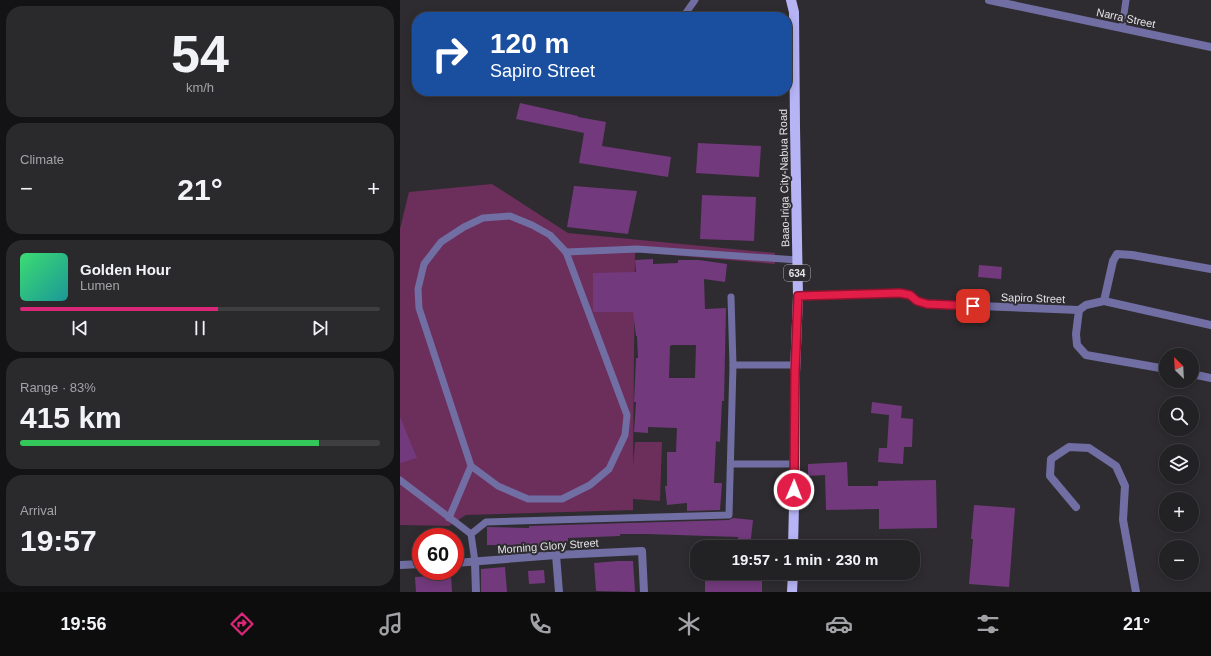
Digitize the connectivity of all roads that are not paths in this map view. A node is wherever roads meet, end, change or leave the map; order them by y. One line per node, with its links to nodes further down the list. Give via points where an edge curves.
1 (695, 0): 5 (lane)
2 (791, 0): 9 (main road, Baao-Iriga City-Nabua Road / 634, via 794,12)
3 (989, 0): 6 (street, Narra Street)
4 (1126, 0): 6 (lane)
5 (687, 12)
6 (1122, 28): 7 (street, Narra Street)
7 (1211, 47)
8 (566, 252): 9 (lane, via 637,249); 23 (lane, via 550,236 532,224 510,216 483,218 441,242 424,264 418,289 419,308); 23 (lane, via 626,415 625,435 609,469 590,485 562,499 528,499 498,486)
9 (797, 260): 11 (main road, Baao-Iriga City-Nabua Road / 634)
10 (1211, 269): 13 (street, via 1132,254 1117,254)
11 (798, 296): 14 (street, Sapiro Street, via 900,293 927,304); 17 (main road, Baao-Iriga City-Nabua Road / 634)
12 (732, 297): 16 (lane)
13 (1104, 301): 14 (street, via 1086,305); 15 (street)
14 (1079, 310): 18 (street, via 1076,345 1086,355)
15 (1211, 324)
16 (733, 365): 17 (lane); 21 (lane)
17 (795, 365): 22 (main road, Baao-Iriga City-Nabua Road / 634)
18 (1159, 368)
19 (1199, 375): 20 (street)
20 (1211, 378)
21 (731, 464): 22 (lane); 27 (lane, via 729,515 486,522)
22 (795, 464): 28 (main road, Baao-Iriga City-Nabua Road / 634)
23 (471, 466): 26 (lane)
24 (400, 480): 26 (lane)
25 (1076, 507): 39 (street, via 1050,476 1051,459 1069,447 1089,448 1116,466 1125,486 1123,520)
26 (449, 518): 27 (lane)
27 (471, 534): 30 (lane)
28 (793, 540)
29 (556, 555): 30 (street, Morning Glory Street); 36 (street); 37 (street, Morning Glory Street, via 642,551)
30 (475, 562): 31 (street, Morning Glory Street); 35 (street)
31 (464, 563)
32 (412, 564): 33 (street)
33 (400, 565)
34 (793, 580): 38 (main road)
35 (476, 592)
36 (559, 592)
37 (644, 592)
38 (792, 592)
39 (1136, 592)

